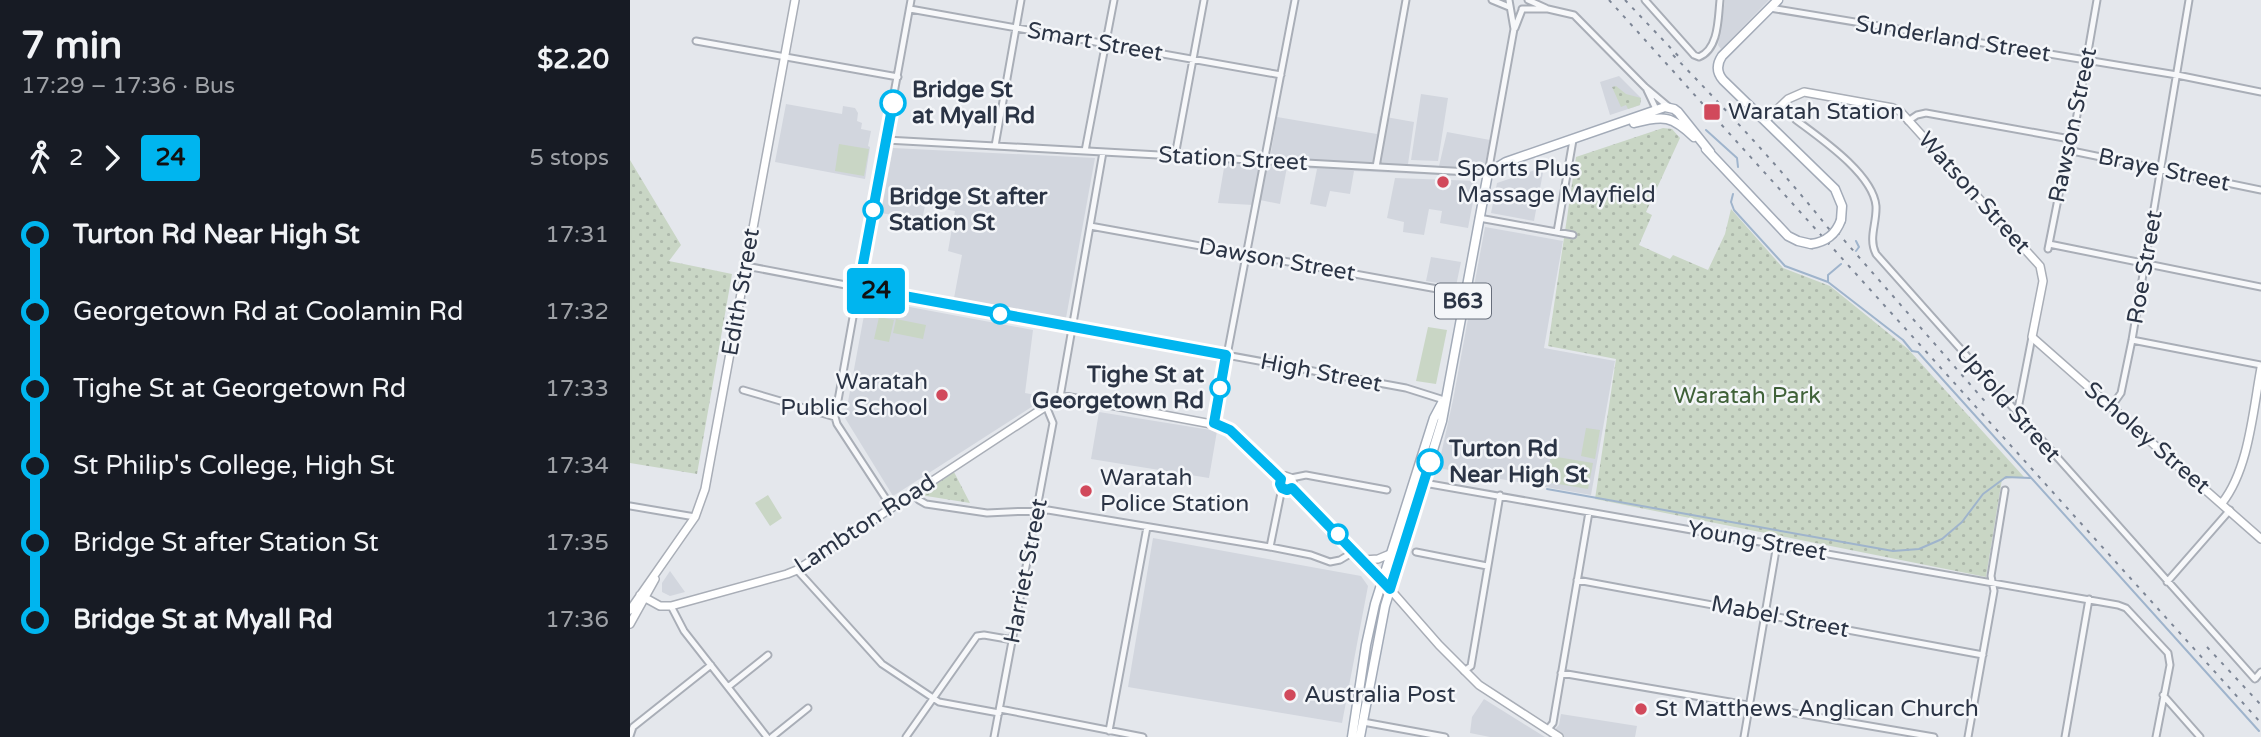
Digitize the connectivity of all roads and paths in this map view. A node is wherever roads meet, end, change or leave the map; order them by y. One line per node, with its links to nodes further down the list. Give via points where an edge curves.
1 (795, 0): 24 (street, Edith Street)
2 (911, 0): 17 (street)
3 (1021, 0): 20 (street)
4 (1114, 0): 23 (street)
5 (1205, 0): 25 (street)
6 (1295, 0): 27 (street)
7 (1406, 0): 47 (street)
8 (1492, 0): 15 (street)
9 (1526, 0): 18 (street); 19 (street)
10 (1645, 0): 11 (street, via 1699,57 1711,49)
11 (1720, 0)
12 (1778, 0): 16 (main road)
13 (2097, 0): 26 (street, Rawson Street)
14 (2189, 0): 28 (street, Roe Street)
15 (1509, 5): 18 (street); 21 (street)
16 (1770, 8): 26 (street, Sunderland Street); 34 (main road, via 1722,57 1718,69 1723,80)
17 (910, 9): 20 (street, Smart Street); 29 (street)
18 (1522, 10): 19 (street); 21 (street)
19 (1553, 10): 30 (street, via 1576,17)
20 (1015, 27): 23 (street, Smart Street); 41 (street)
21 (1514, 31): 49 (street)
22 (696, 41): 24 (street)
23 (1106, 44): 25 (street, Smart Street); 43 (street)
24 (785, 56): 29 (street); 57 (street, Edith Street)
25 (1193, 59): 27 (street, Smart Street); 45 (street)
26 (2087, 61): 28 (street, Sunderland Street); 38 (street, Rawson Street)
27 (1281, 75): 46 (street)
28 (2178, 75): 31 (street, Sunderland Street); 48 (street, Roe Street)
29 (898, 77): 39 (street)
30 (1645, 87): 32 (street); 33 (street)
31 (2261, 92)
32 (1670, 107): 33 (main road, Station Street); 37 (main road)
33 (1656, 109): 37 (main road); 40 (main road, Station Street)
34 (1766, 120): 36 (street, via 1790,97 1811,92 1893,108); 37 (main road, bridge, via 1835,190 1841,202 1842,220 1822,242 1798,242 1787,236)
35 (1796, 120): 74 (street, Upfold Street, via 1866,181 1876,206 1874,251)
36 (1908, 121): 38 (street, Braye Street, via 1926,113); 65 (street, Watson Street, via 2040,266 2043,276)
37 (1683, 124): 40 (main road, Station Street, via 1653,118)
38 (2070, 139): 42 (street, Rawson Street)
39 (886, 140): 41 (street, Station Street); 58 (street)
40 (1573, 140): 49 (main road, Station Street, via 1506,162); 53 (street)
41 (995, 146): 43 (street, Station Street)
42 (2067, 150): 48 (street, Braye Street); 56 (street, Rawson Street, via 2048,247)
43 (1085, 151): 44 (street, Station Street)
44 (1103, 152): 45 (street, Station Street); 52 (street)
45 (1175, 156): 46 (street, Station Street)
46 (1264, 161): 47 (street, Station Street); 55 (street)
47 (1376, 167): 49 (street, Station Street)
48 (2162, 169): 50 (street, Braye Street); 56 (street, Roe Street)
49 (1488, 173): 51 (main road, B63)
50 (2261, 190)
51 (1479, 218): 53 (street); 62 (main road, B63)
52 (1090, 226): 55 (street, Dawson Street); 64 (street)
53 (1557, 232): 54 (street)
54 (1573, 235)
55 (1246, 254): 62 (street, Dawson Street); 67 (street)
56 (2146, 263): 60 (street); 66 (street, Roe Street)
57 (746, 266): 59 (street); 92 (street, Edith Street, via 705,489)
58 (860, 280): 59 (street); 61 (street)
59 (851, 286): 63 (street)
60 (2261, 287)
61 (866, 289): 63 (street); 64 (street, High Street)
62 (1465, 294): 71 (main road, B63)
63 (857, 295): 75 (street)
64 (1072, 327): 67 (street, High Street); 70 (street)
65 (2032, 337): 73 (street, Scholey Street); 74 (street)
66 (2132, 340): 68 (street); 73 (street, Roe Street, via 2121,393)
67 (1226, 355): 71 (street, High Street, via 1406,388); 76 (street)
68 (2261, 367): 86 (street, via 2245,451)
69 (743, 390): 75 (street)
70 (1064, 397): 72 (street, Lambton Road); 76 (street)
71 (1444, 400): 79 (main road, B63); 99 (main road, B63, via 1433,418)
72 (1046, 406): 84 (street, Lambton Road); 89 (street, Harriet Street, via 1053,423)
73 (2111, 407): 86 (street, Scholey Street)
74 (2017, 414): 106 (street, Upfold Street)
75 (835, 417): 88 (street)
76 (1214, 423): 78 (street, via 1230,430)
77 (1291, 478): 78 (street); 81 (street); 82 (street, via 1306,475)
78 (1281, 479): 80 (street)
79 (1424, 483): 85 (street, Young Street); 107 (main road, B63)
80 (1282, 488): 81 (street); 96 (street)
81 (1292, 488): 97 (street)
82 (1387, 490)
83 (2005, 490): 105 (street)
84 (913, 493): 88 (street, Lambton Road); 89 (street, via 926,504 987,513)
85 (1500, 495): 91 (street, Young Street); 101 (street)
86 (2222, 503): 90 (street, Scholey Street)
87 (630, 506): 92 (street)
88 (892, 508): 102 (street, Lambton Road)
89 (1037, 510): 93 (street); 114 (street, Harriet Street)
90 (2230, 510): 94 (street, Scholey Street); 106 (street)
91 (1589, 512): 95 (street, Young Street); 104 (street)
92 (695, 517): 108 (street, Edith Street)
93 (1147, 527): 96 (street); 129 (street)
94 (2261, 539)
95 (1777, 544): 105 (street, Young Street); 112 (street)
96 (1270, 547): 97 (street, via 1330,562)
97 (1355, 551): 100 (street)
98 (1416, 552): 101 (street)
99 (1390, 554): 100 (street); 103 (main road, B63)
100 (1364, 560): 103 (street)
101 (1487, 566): 118 (street, via 1471,666)
102 (797, 569): 110 (street, Lambton Road); 123 (street, via 882,664)
103 (1382, 580): 107 (street); 136 (main road, B63, via 1366,645)
104 (1577, 580): 112 (street, Mabel Street); 120 (street)
105 (1992, 582): 109 (street, Young Street); 116 (street)
106 (2167, 582): 119 (street, Upfold Street, via 2255,680)
107 (1390, 589): 118 (street); 127 (main road, B63)
108 (643, 596): 110 (street, via 660,606); 111 (street, Edith Street); 113 (street)
109 (2089, 599): 122 (street, Young Street, via 2126,608 2168,653); 143 (street)
110 (671, 606): 117 (street)
111 (630, 610)
112 (1767, 614): 116 (street, Mabel Street); 124 (street)
113 (630, 624)
114 (1013, 640): 123 (street, via 977,636); 126 (street, Harriet Street)
115 (768, 655): 121 (street)
116 (1983, 655): 142 (street)
117 (711, 665): 121 (street); 131 (street, via 633,727)
118 (1464, 671): 128 (street)
119 (2261, 672)
120 (1561, 673): 124 (street); 128 (street, via 1553,723)
121 (728, 687): 132 (street)
122 (2163, 695): 144 (street, Young Street); 145 (street)
123 (934, 698): 126 (street); 133 (street)
124 (1750, 706): 140 (street); 141 (street)
125 (808, 708): 132 (street)
126 (999, 711): 129 (street); 134 (street, Harriet Street)
127 (1363, 722): 130 (street); 137 (main road, B63)
128 (1548, 729): 139 (street)
129 (1109, 731): 135 (street)
130 (1414, 734): 138 (street)
131 (630, 736)
132 (766, 736)
133 (906, 737)
134 (994, 737)
135 (1143, 737)
136 (1352, 737)
137 (1360, 737)
138 (1444, 737)
139 (1559, 737)
140 (1744, 737)
141 (1934, 737)
142 (1968, 737)
143 (2065, 737)
144 (2156, 737)
145 (2200, 737)

